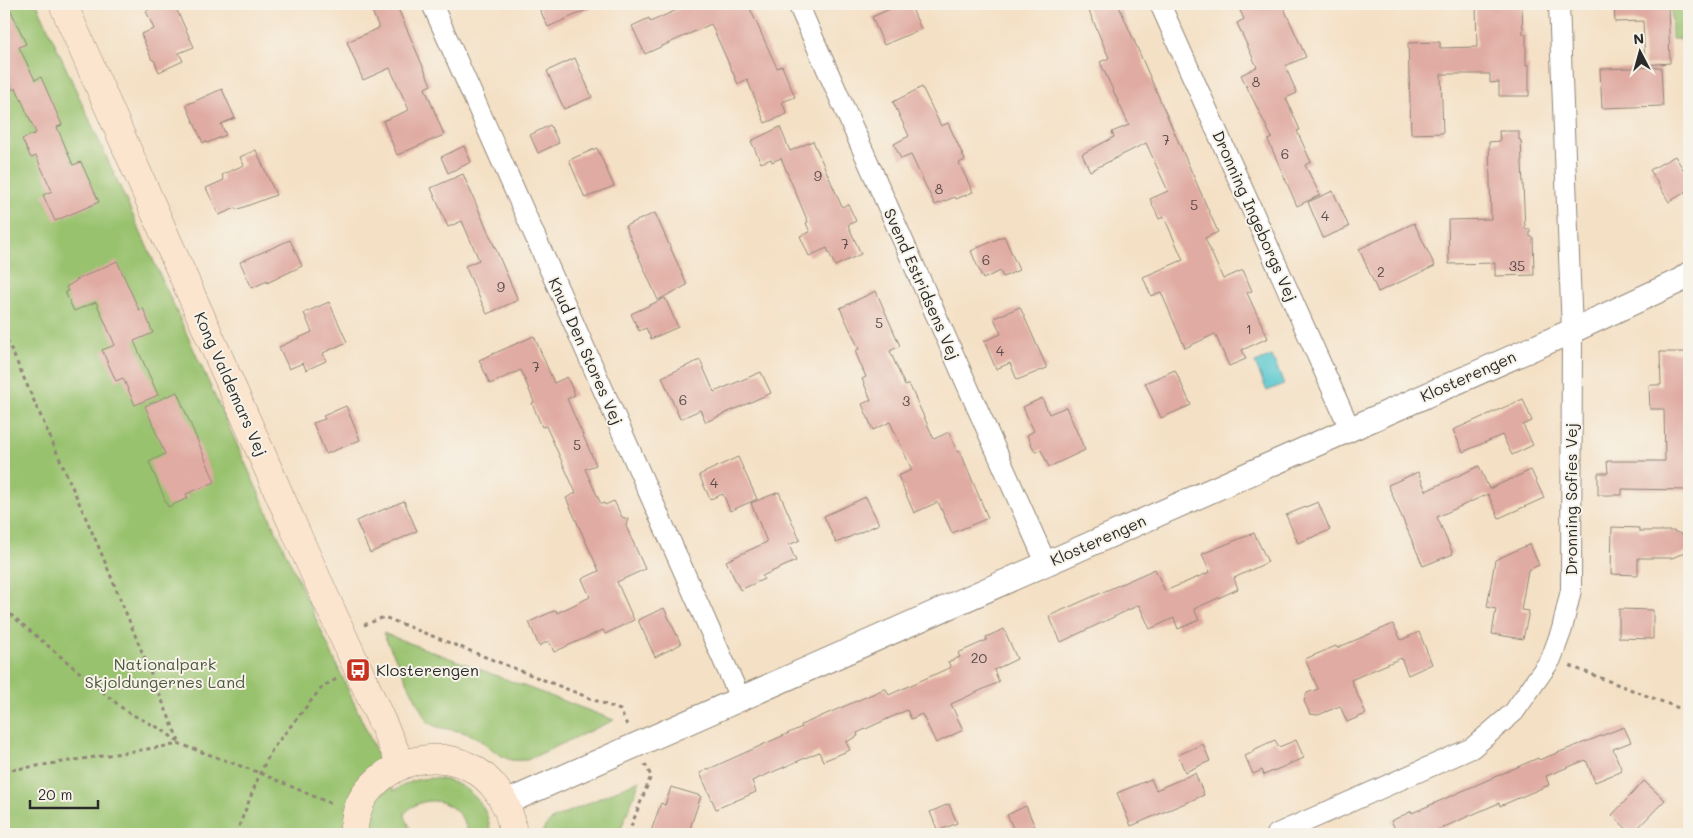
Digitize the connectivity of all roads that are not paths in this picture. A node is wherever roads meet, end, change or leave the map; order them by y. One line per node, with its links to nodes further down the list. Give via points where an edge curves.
1 (63, 4): 11 (main road, Kong Valdemars Vej)
2 (432, 4): 10 (street, Knud Den Stores Vej)
3 (798, 4): 9 (street, Svend Estridsens Vej)
4 (1160, 4): 8 (street, Dronning Ingeborgs Vej)
5 (1559, 4): 7 (street, Dronning Sofies Vej)
6 (1689, 274): 7 (street, Klosterengen)
7 (1572, 331): 8 (street, Klosterengen); 15 (street, Dronning Sofies Vej, via 1571,590 1551,659 1514,712 1472,748)
8 (1350, 429): 9 (street, Klosterengen)
9 (1046, 564): 10 (street, Klosterengen)
10 (740, 698): 12 (street, Klosterengen)
11 (401, 764): 12 (main road, via 425,758 449,759 472,768 491,783); 13 (main road, via 382,776 366,793)
12 (505, 803): 14 (main road)
13 (354, 824)
14 (512, 834)
15 (1277, 834)

